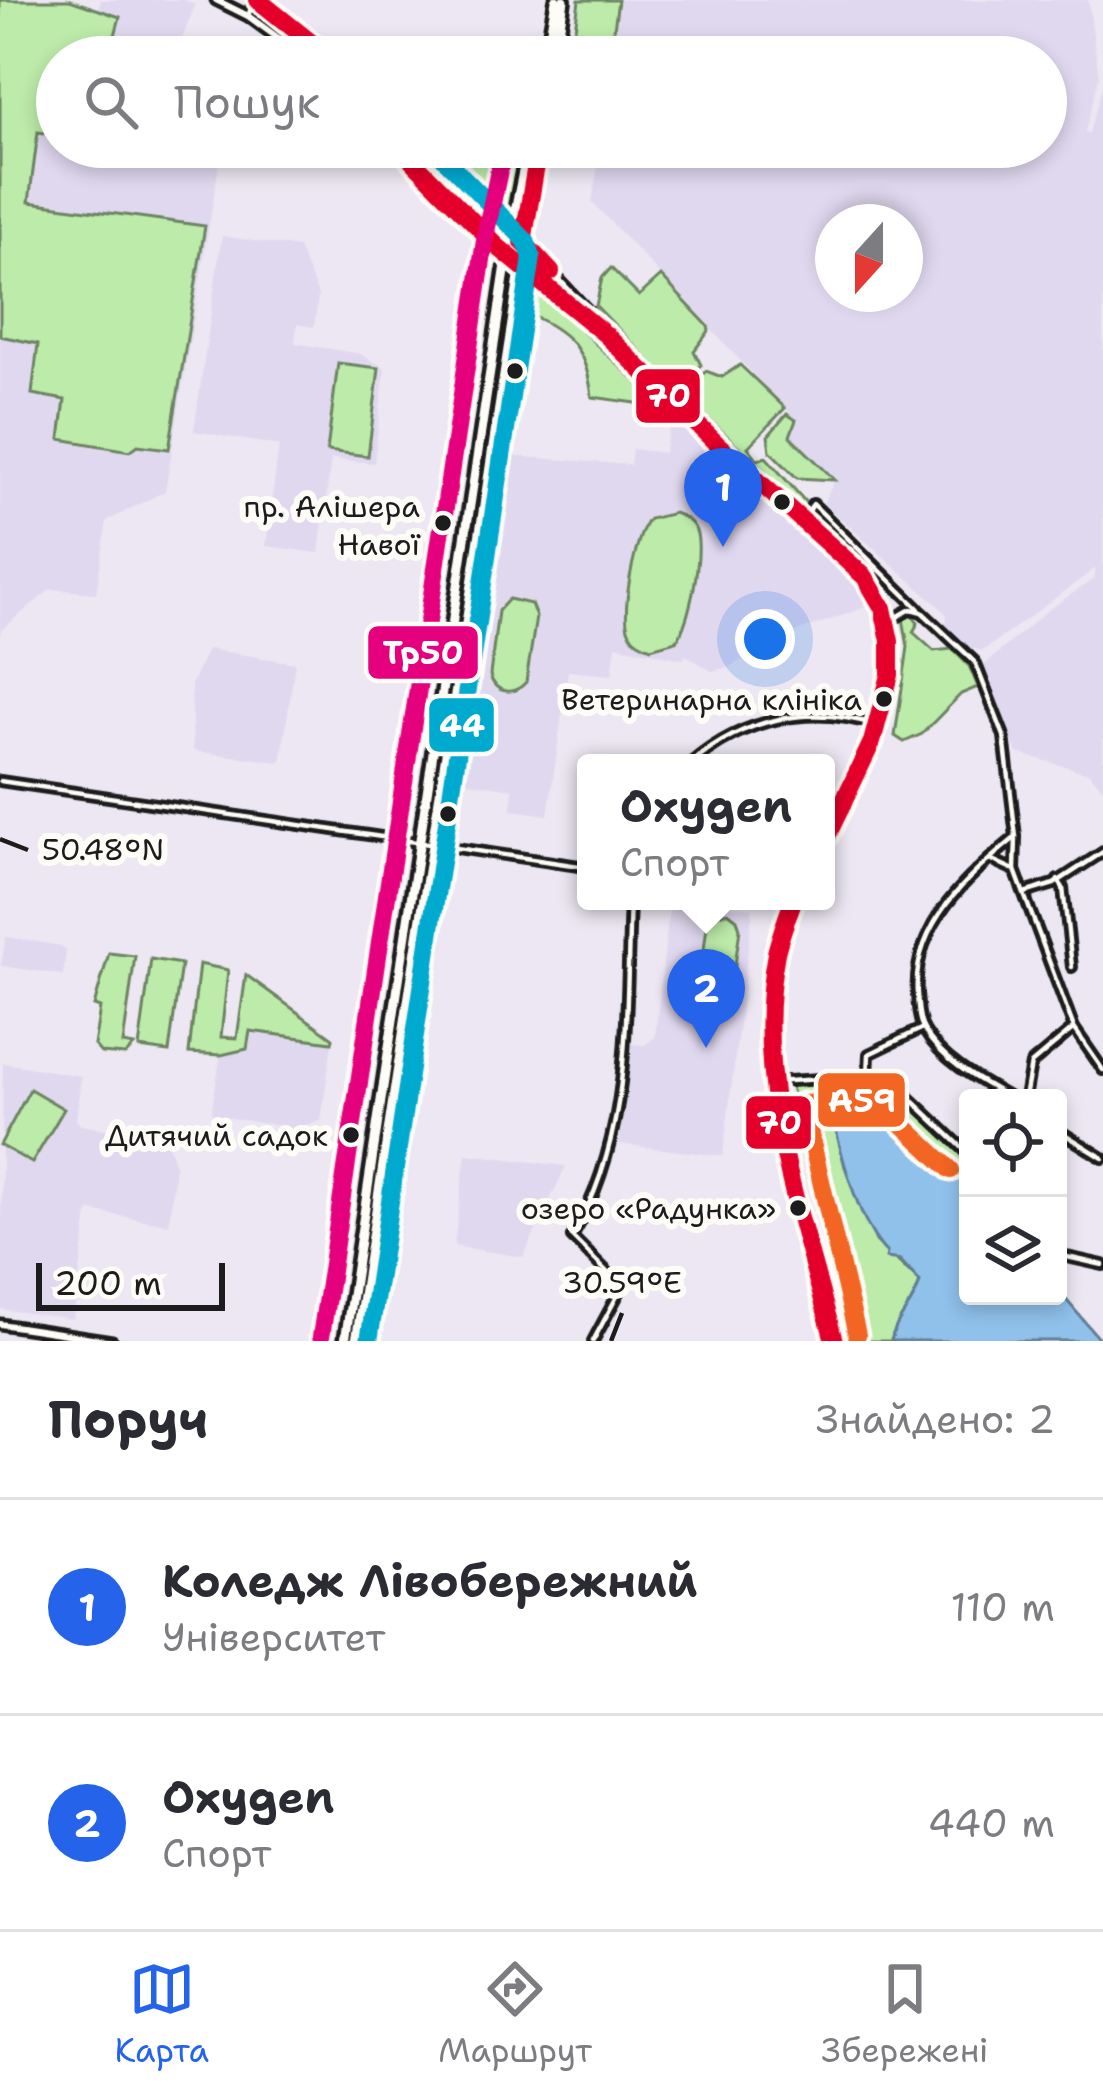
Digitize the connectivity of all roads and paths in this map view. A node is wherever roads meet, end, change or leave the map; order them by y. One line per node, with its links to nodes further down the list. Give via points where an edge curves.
1 (216, 0): 4 (street)
2 (256, 0): 4 (street); 6 (street)
3 (560, 0): 7 (main road); 8 (main road)
4 (248, 16): 5 (street)
5 (276, 36)
6 (303, 36)
7 (549, 36)
8 (557, 36)
9 (420, 168): 15 (street)
10 (446, 168): 13 (street)
11 (524, 168): 13 (main road)
12 (535, 168): 14 (main road)
13 (511, 231): 14 (street); 15 (main road)
14 (523, 242): 16 (main road); 17 (street)
15 (508, 256): 16 (street); 26 (main road)
16 (519, 263): 17 (street); 26 (main road)
17 (606, 334): 18 (street)
18 (804, 521): 19 (street, via 813,504); 20 (street, via 866,577)
19 (922, 612): 20 (street); 25 (street, via 975,662 1004,736)
20 (890, 621): 21 (street, via 893,650)
21 (879, 726): 22 (street, via 814,714 770,718); 24 (street)
22 (704, 754)
23 (0, 781): 26 (street)
24 (835, 820)
25 (1016, 837): 28 (street); 30 (street)
26 (425, 844): 29 (street); 50 (main road); 51 (main road)
27 (1103, 852): 31 (street)
28 (990, 859): 30 (street); 36 (street, via 970,873 926,936 916,977)
29 (577, 866)
30 (1015, 870): 32 (street)
31 (1058, 880): 32 (street); 35 (street)
32 (1023, 893): 37 (street)
33 (630, 910): 52 (street, via 619,1111 589,1209 572,1237 622,1287)
34 (791, 910): 40 (street, via 773,981)
35 (1072, 967)
36 (923, 1028): 39 (street, via 869,1054); 41 (street)
37 (1074, 1028): 38 (street); 42 (street, via 1031,1064)
38 (1103, 1070)
39 (868, 1076): 40 (street); 44 (street, via 899,1085)
40 (773, 1082): 53 (street)
41 (995, 1089)
42 (1027, 1089)
43 (1067, 1135): 45 (street)
44 (959, 1144)
45 (1103, 1157)
46 (1067, 1257): 47 (street)
47 (1103, 1265)
48 (0, 1324): 49 (street)
49 (112, 1341)
50 (345, 1341)
51 (356, 1341)
52 (593, 1341)
53 (834, 1341)

